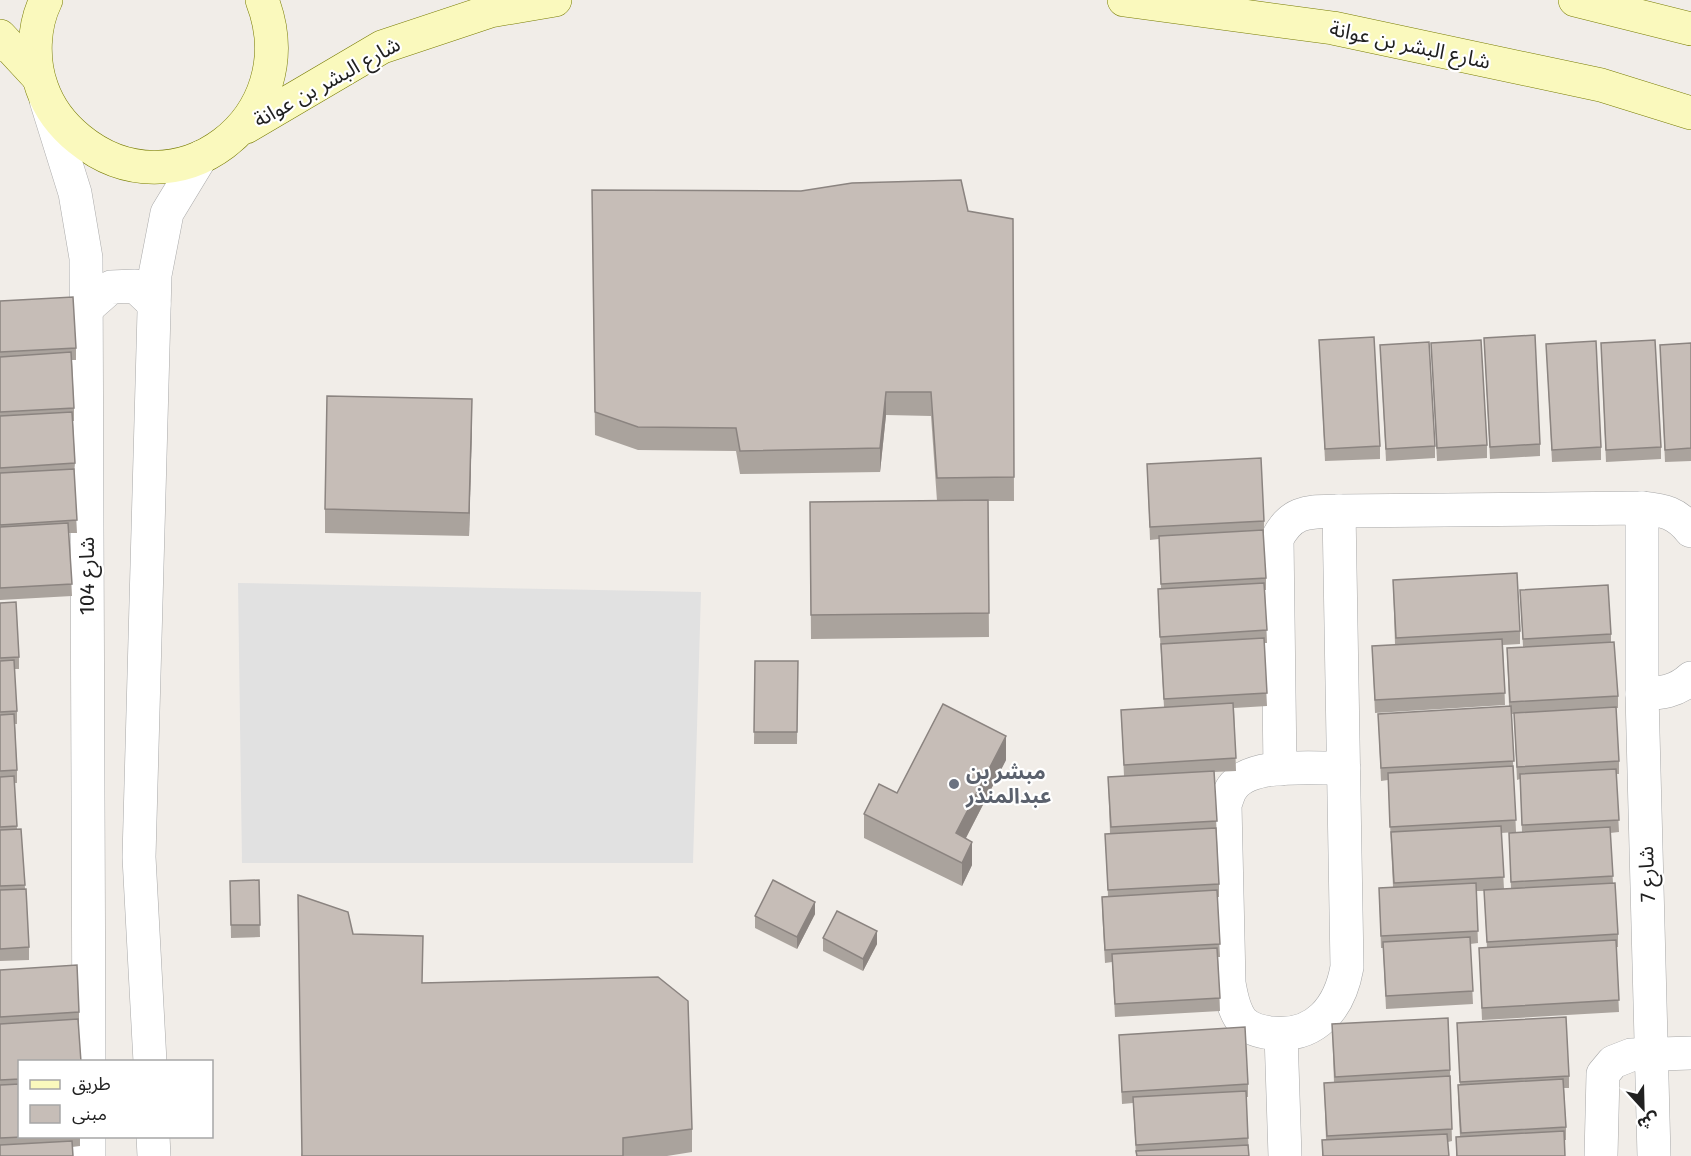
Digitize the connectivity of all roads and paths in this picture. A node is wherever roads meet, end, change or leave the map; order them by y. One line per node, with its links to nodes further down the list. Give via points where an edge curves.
1 (46, 0): 8 (main road, via 35,43)
2 (262, 0): 10 (main road, via 271,23 273,61 262,99)
3 (555, 0): 10 (main road, شارع البشر بن عوانة, via 490,11 382,47)
4 (1124, 0): 9 (main road, شارع البشر بن عوانة, via 1333,28 1601,85)
5 (1575, 0): 6 (main road)
6 (1691, 29)
7 (0, 36): 8 (main road)
8 (41, 86): 11 (main road, via 65,127 94,151 128,164 166,167); 13 (street, شارع 104, via 75,193 86,258)
9 (1691, 113)
10 (239, 131): 11 (main road)
11 (201, 157): 12 (street, via 167,213 155,275)
12 (154, 304): 13 (street, via 135,286 111,287); 25 (street, via 139,857)
13 (86, 309): 24 (street, شارع 104)
14 (1642, 508): 15 (street); 16 (street, via 1665,510 1683,520); 18 (street, شارع 7)
15 (1339, 511): 19 (street); 20 (street, via 1293,517 1277,538)
16 (1691, 531)
17 (1691, 678): 18 (street, via 1664,693)
18 (1642, 694): 23 (street, شارع 7)
19 (1344, 768): 20 (street); 21 (street, via 1344,986 1333,1008 1318,1023)
20 (1280, 769): 21 (street, via 1245,776 1233,787 1225,805 1228,983 1232,1000 1242,1022 1259,1032)
21 (1281, 1034): 30 (street)
22 (1691, 1053): 23 (street)
23 (1653, 1054): 31 (street, via 1631,1055 1613,1062 1603,1074); 32 (street, شارع 7)
24 (89, 1060)
25 (150, 1060)
26 (89, 1138): 28 (street)
27 (153, 1138): 29 (street)
28 (89, 1156)
29 (154, 1156)
30 (1285, 1156)
31 (1601, 1156)
32 (1654, 1156)

